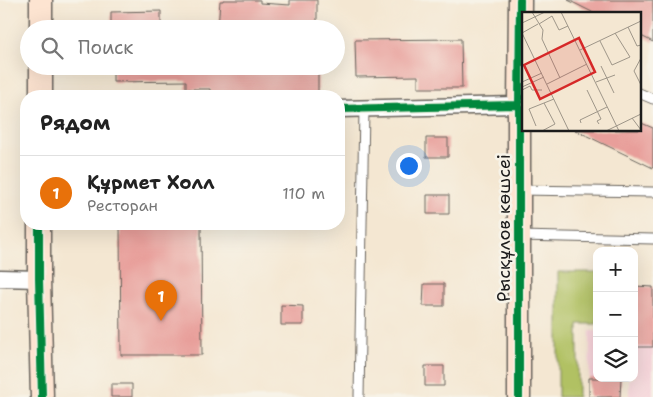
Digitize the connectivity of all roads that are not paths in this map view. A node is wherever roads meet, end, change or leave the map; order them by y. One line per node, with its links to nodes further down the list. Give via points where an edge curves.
1 (42, 0): 3 (street)
2 (520, 0): 8 (street, Рысқұлов көшсеі)
3 (41, 20)
4 (41, 75): 5 (street)
5 (41, 90)
6 (640, 94): 7 (lane)
7 (653, 99)
8 (519, 106): 10 (street); 11 (street, Рысқұлов көшсеі)
9 (345, 109): 10 (street)
10 (364, 109): 19 (lane)
11 (519, 190): 12 (lane); 14 (street, Рысқұлов көшсеі)
12 (653, 192)
13 (39, 230): 17 (street)
14 (519, 236): 15 (lane); 20 (street, Рысқұлов көшсеі)
15 (653, 239)
16 (0, 278): 17 (street)
17 (39, 279): 18 (street)
18 (42, 397)
19 (359, 397)
20 (519, 397)

